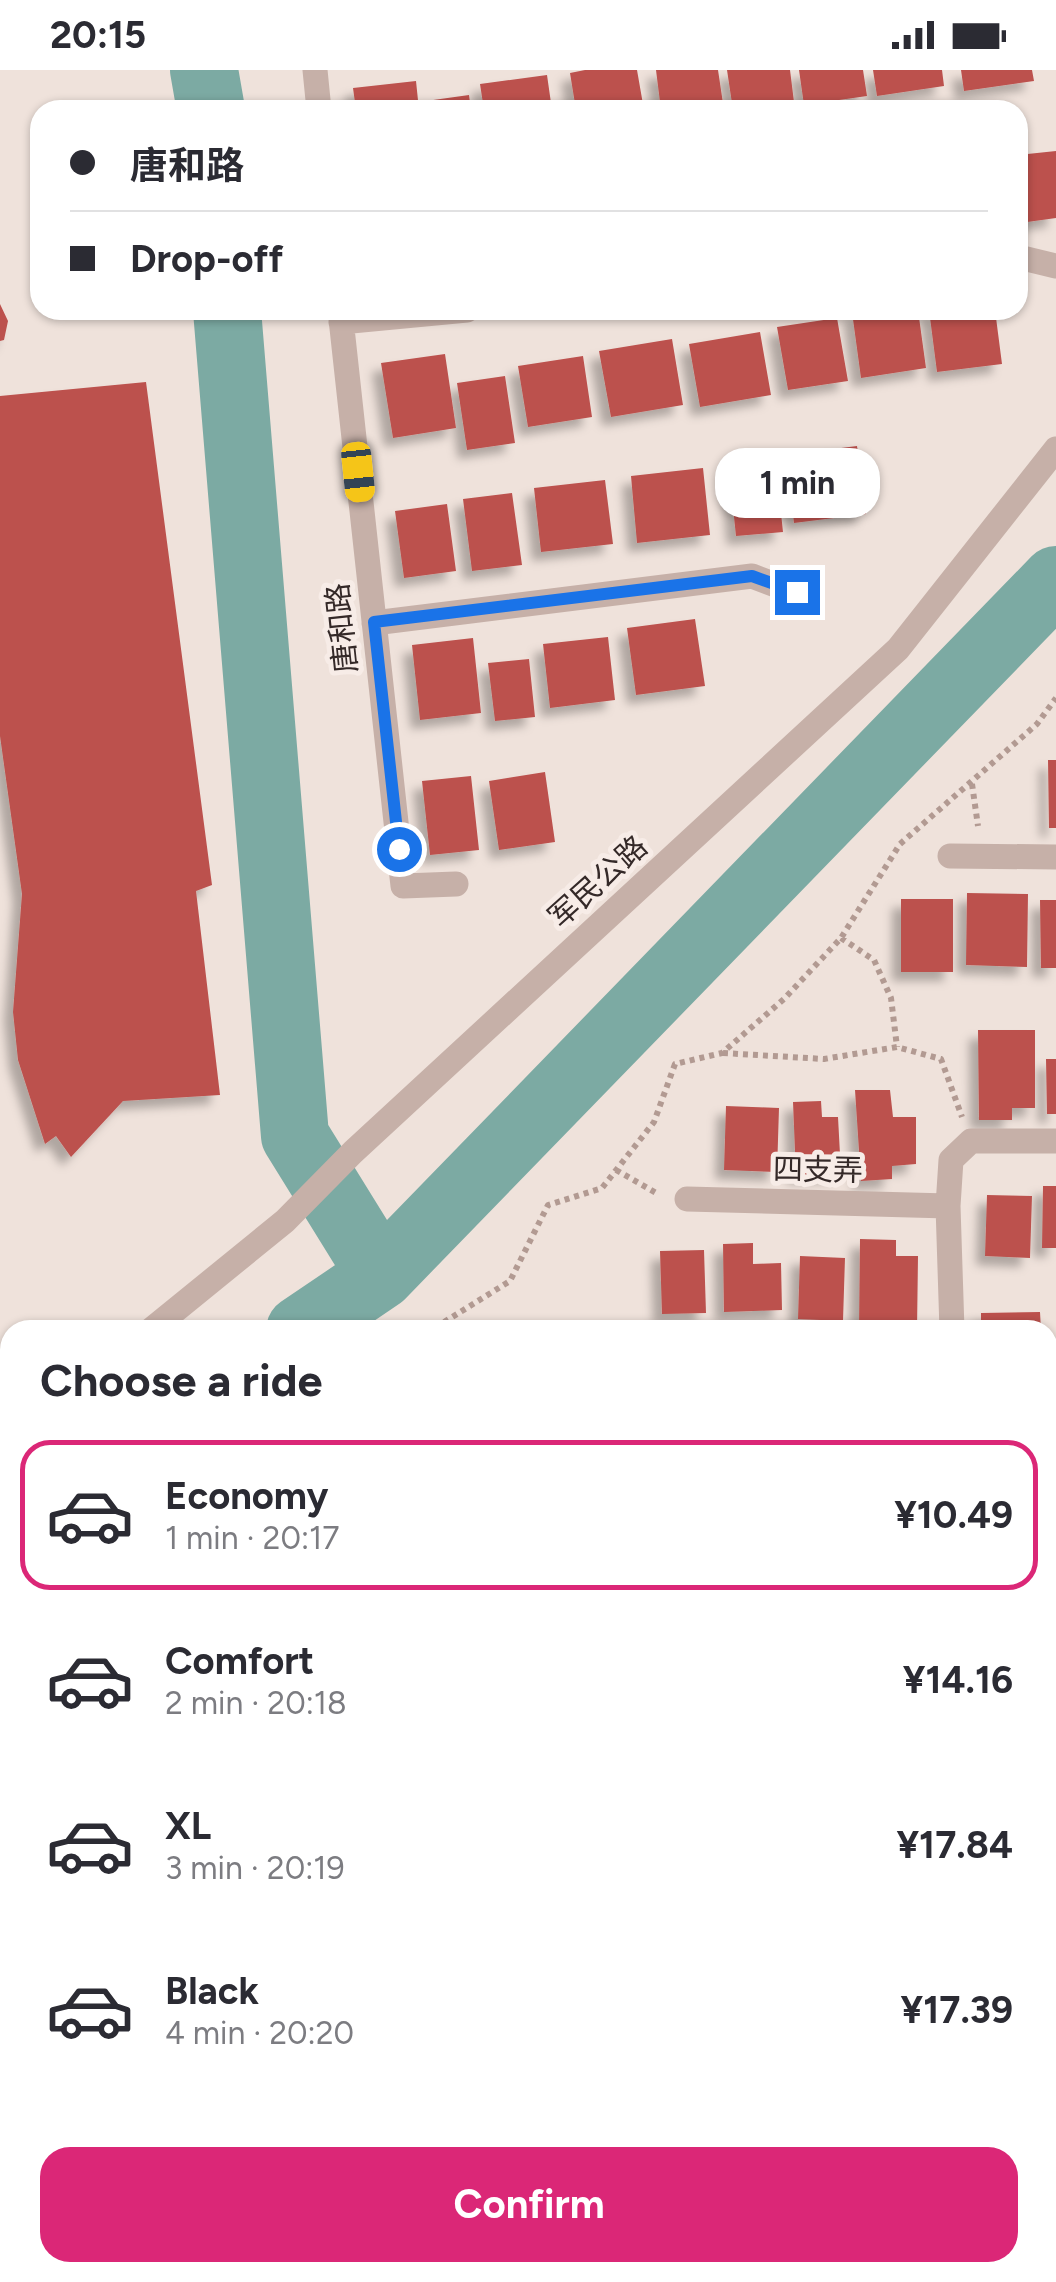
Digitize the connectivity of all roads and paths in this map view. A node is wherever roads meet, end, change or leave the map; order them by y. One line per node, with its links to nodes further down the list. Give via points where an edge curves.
1 (315, 70): 2 (street)
2 (318, 100)
3 (1028, 259): 4 (street)
4 (1056, 266)
5 (341, 320): 8 (street, 唐和路)
6 (1056, 449): 23 (street, 军民公路, via 898,649 285,1221)
7 (797, 592): 8 (street, via 752,576)
8 (374, 622): 14 (street, 唐和路, via 403,886)
9 (1056, 698): 10 (path)
10 (972, 783): 12 (path); 15 (path, via 900,844)
11 (950, 856): 12 (street)
12 (982, 856): 13 (street)
13 (1056, 857)
14 (456, 884)
15 (841, 938): 16 (path, via 874,960 891,998); 17 (path)
16 (897, 1047): 17 (path, via 824,1058); 18 (path, via 941,1058)
17 (722, 1053): 20 (path, via 675,1064 654,1122)
18 (971, 1141): 19 (street); 22 (street, via 951,1160)
19 (1056, 1141)
20 (616, 1170): 21 (path, via 657,1193); 24 (path, via 602,1188 548,1205 510,1281)
21 (688, 1200): 22 (street, 四支弄)
22 (948, 1206): 25 (street)
23 (163, 1320)
24 (447, 1320)
25 (952, 1320)

